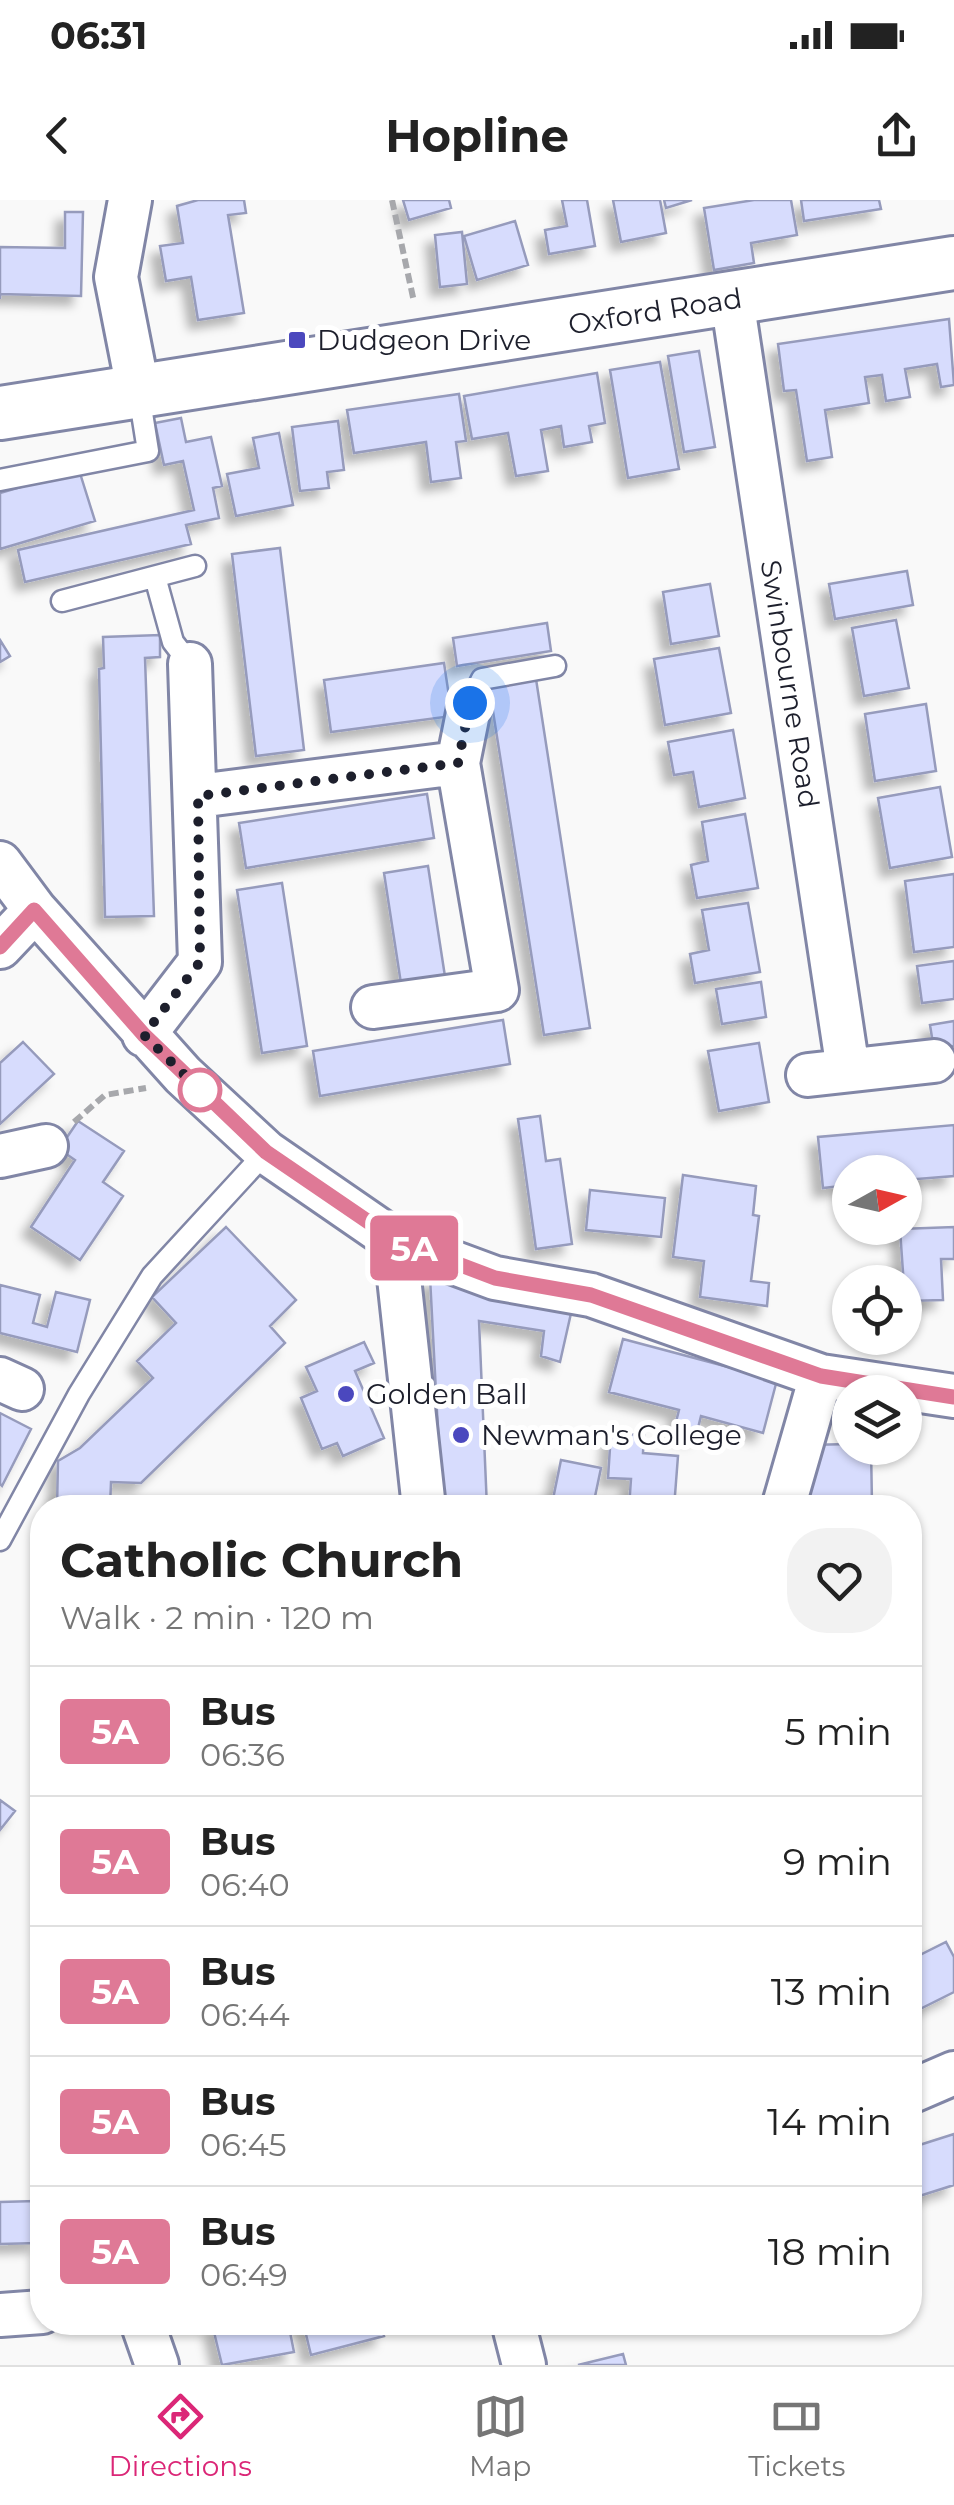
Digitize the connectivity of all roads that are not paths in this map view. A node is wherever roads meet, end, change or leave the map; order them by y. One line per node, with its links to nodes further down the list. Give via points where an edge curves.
1 (130, 200): 4 (street, via 116,277)
2 (954, 263): 3 (street, Oxford Road)
3 (732, 299): 4 (street, Oxford Road); 20 (street, Swinbourne Road, via 828,1072)
4 (139, 394): 5 (street, Oxford Road); 6 (lane, via 148,451)
5 (0, 413)
6 (0, 480)
7 (195, 566): 8 (lane)
8 (155, 577): 9 (lane); 10 (lane, via 173,642)
9 (62, 601)
10 (190, 664): 14 (street)
11 (554, 666): 12 (lane, via 482,678)
12 (470, 703): 13 (street)
13 (458, 763): 14 (street); 18 (street, via 496,990)
14 (198, 796): 19 (street, via 200,962)
15 (0, 864): 16 (street)
16 (34, 910): 17 (street); 19 (street)
17 (0, 948)
18 (373, 1008)
19 (144, 1035): 22 (street)
20 (934, 1061)
21 (46, 1146): 23 (street)
22 (266, 1152): 24 (street); 29 (lane, via 152,1276)
23 (0, 1156)
24 (395, 1240): 25 (street, via 495,1278 591,1295); 27 (street)
25 (821, 1376): 26 (street); 28 (street)
26 (954, 1396)
27 (423, 1495)
28 (787, 1495)
29 (0, 1540)
30 (954, 2073): 31 (street)
31 (922, 2087)
32 (30, 2313): 33 (street)
33 (0, 2315)
34 (147, 2335): 36 (street)
35 (516, 2335): 37 (street)
36 (157, 2365)
37 (524, 2365)

